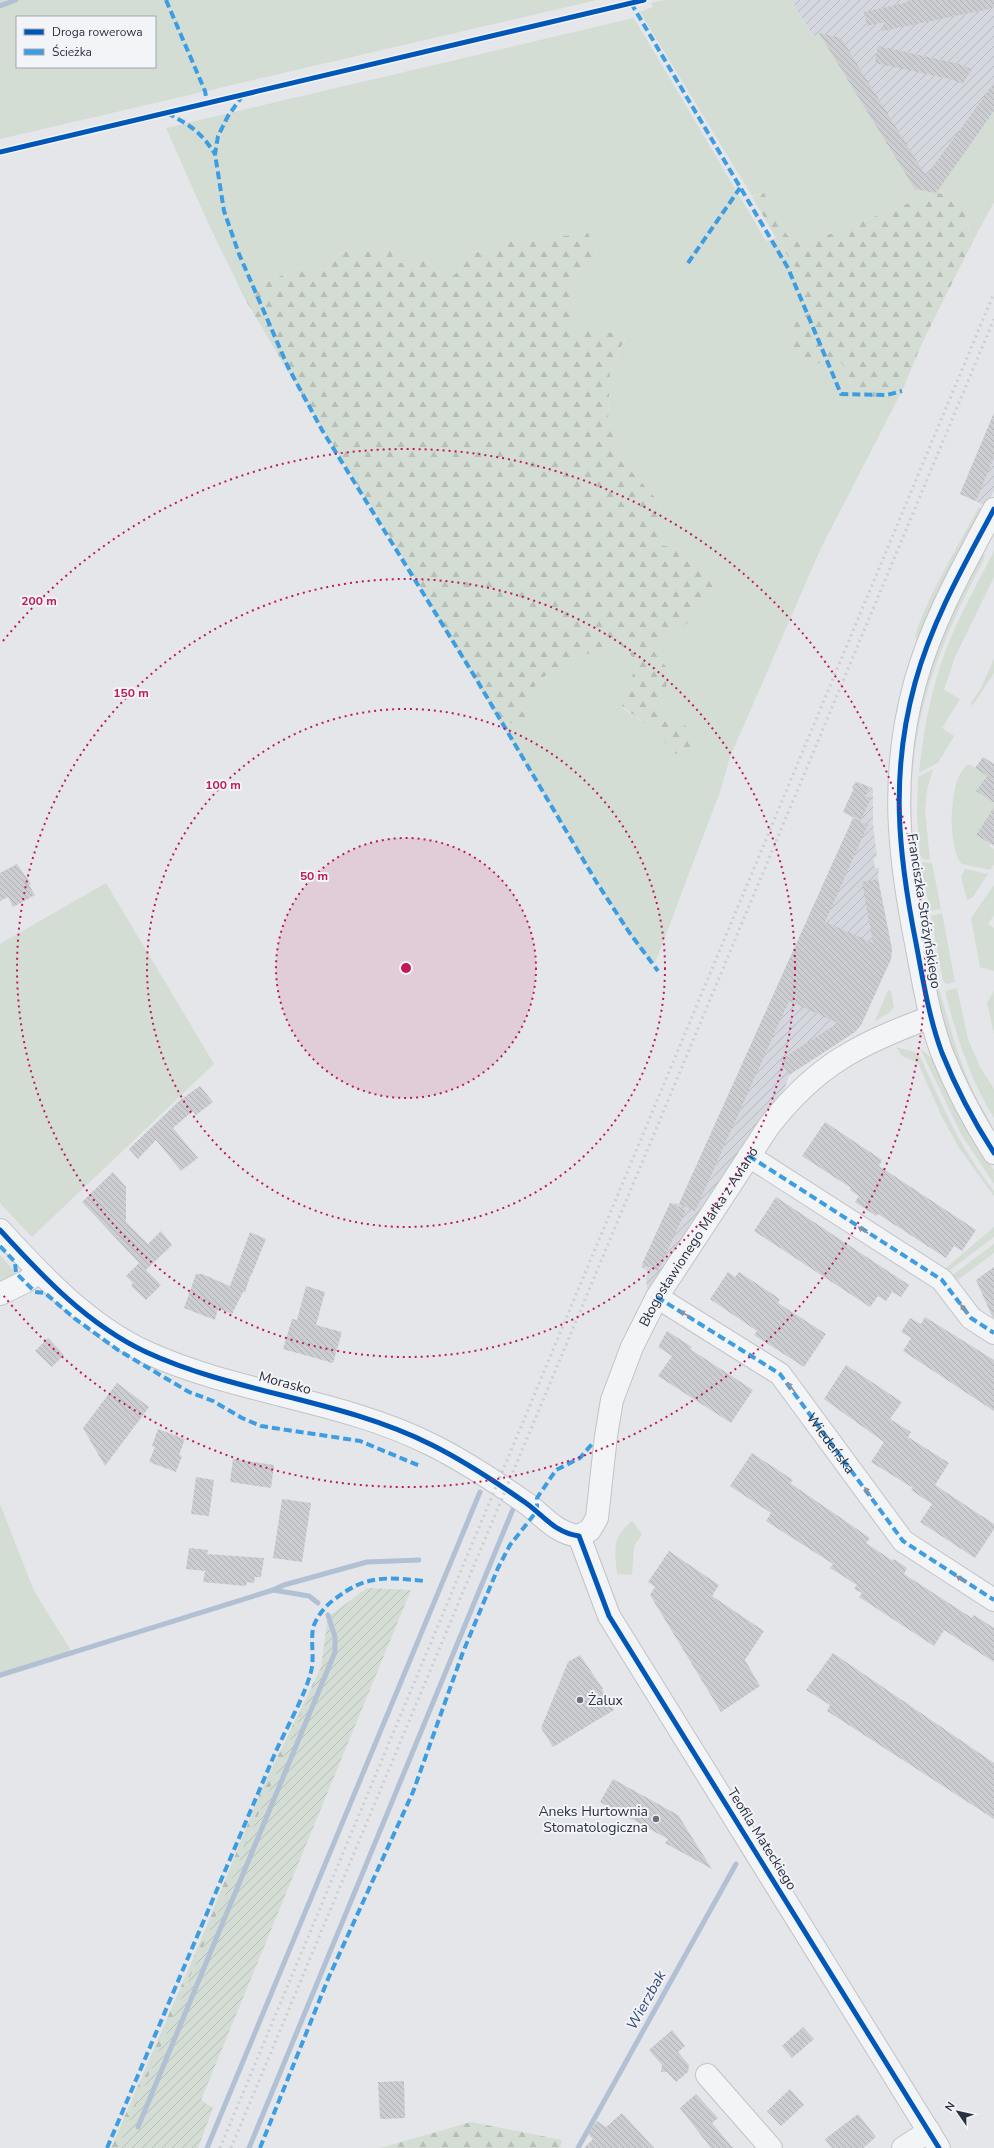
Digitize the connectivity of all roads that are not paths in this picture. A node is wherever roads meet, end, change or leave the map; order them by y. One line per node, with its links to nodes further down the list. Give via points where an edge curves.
1 (994, 509): 2 (street, Franciszka Stróżyńskiego, via 947,600 927,646 915,683 902,746 898,801 900,849)
2 (931, 1017): 3 (street, Franciszka Stróżyńskiego, via 961,1096); 4 (street, Błogosławionego Marka z Aviano, via 875,1039 843,1055 814,1077 789,1101)
3 (994, 1153)
4 (749, 1156): 8 (street, Błogosławionego Marka z Aviano); 9 (street, one-way to 4, via 971,1318 942,1280)
5 (0, 1230): 6 (street, Morasko)
6 (39, 1272): 7 (street); 10 (street, Morasko, via 105,1327 146,1352 192,1369 364,1416 403,1431 486,1477 566,1534)
7 (0, 1294)
8 (657, 1297): 10 (street, Błogosławionego Marka z Aviano, via 632,1347 612,1400 597,1518 590,1530); 11 (street, Wiedeńska, one-way to 8, via 903,1541 780,1374)
9 (994, 1333)
10 (579, 1536): 13 (street, Teofila Mateckiego, via 610,1616)
11 (994, 1600)
12 (707, 2076): 14 (street)
13 (934, 2139): 15 (street, Teofila Mateckiego)
14 (771, 2148)
15 (903, 2148)

